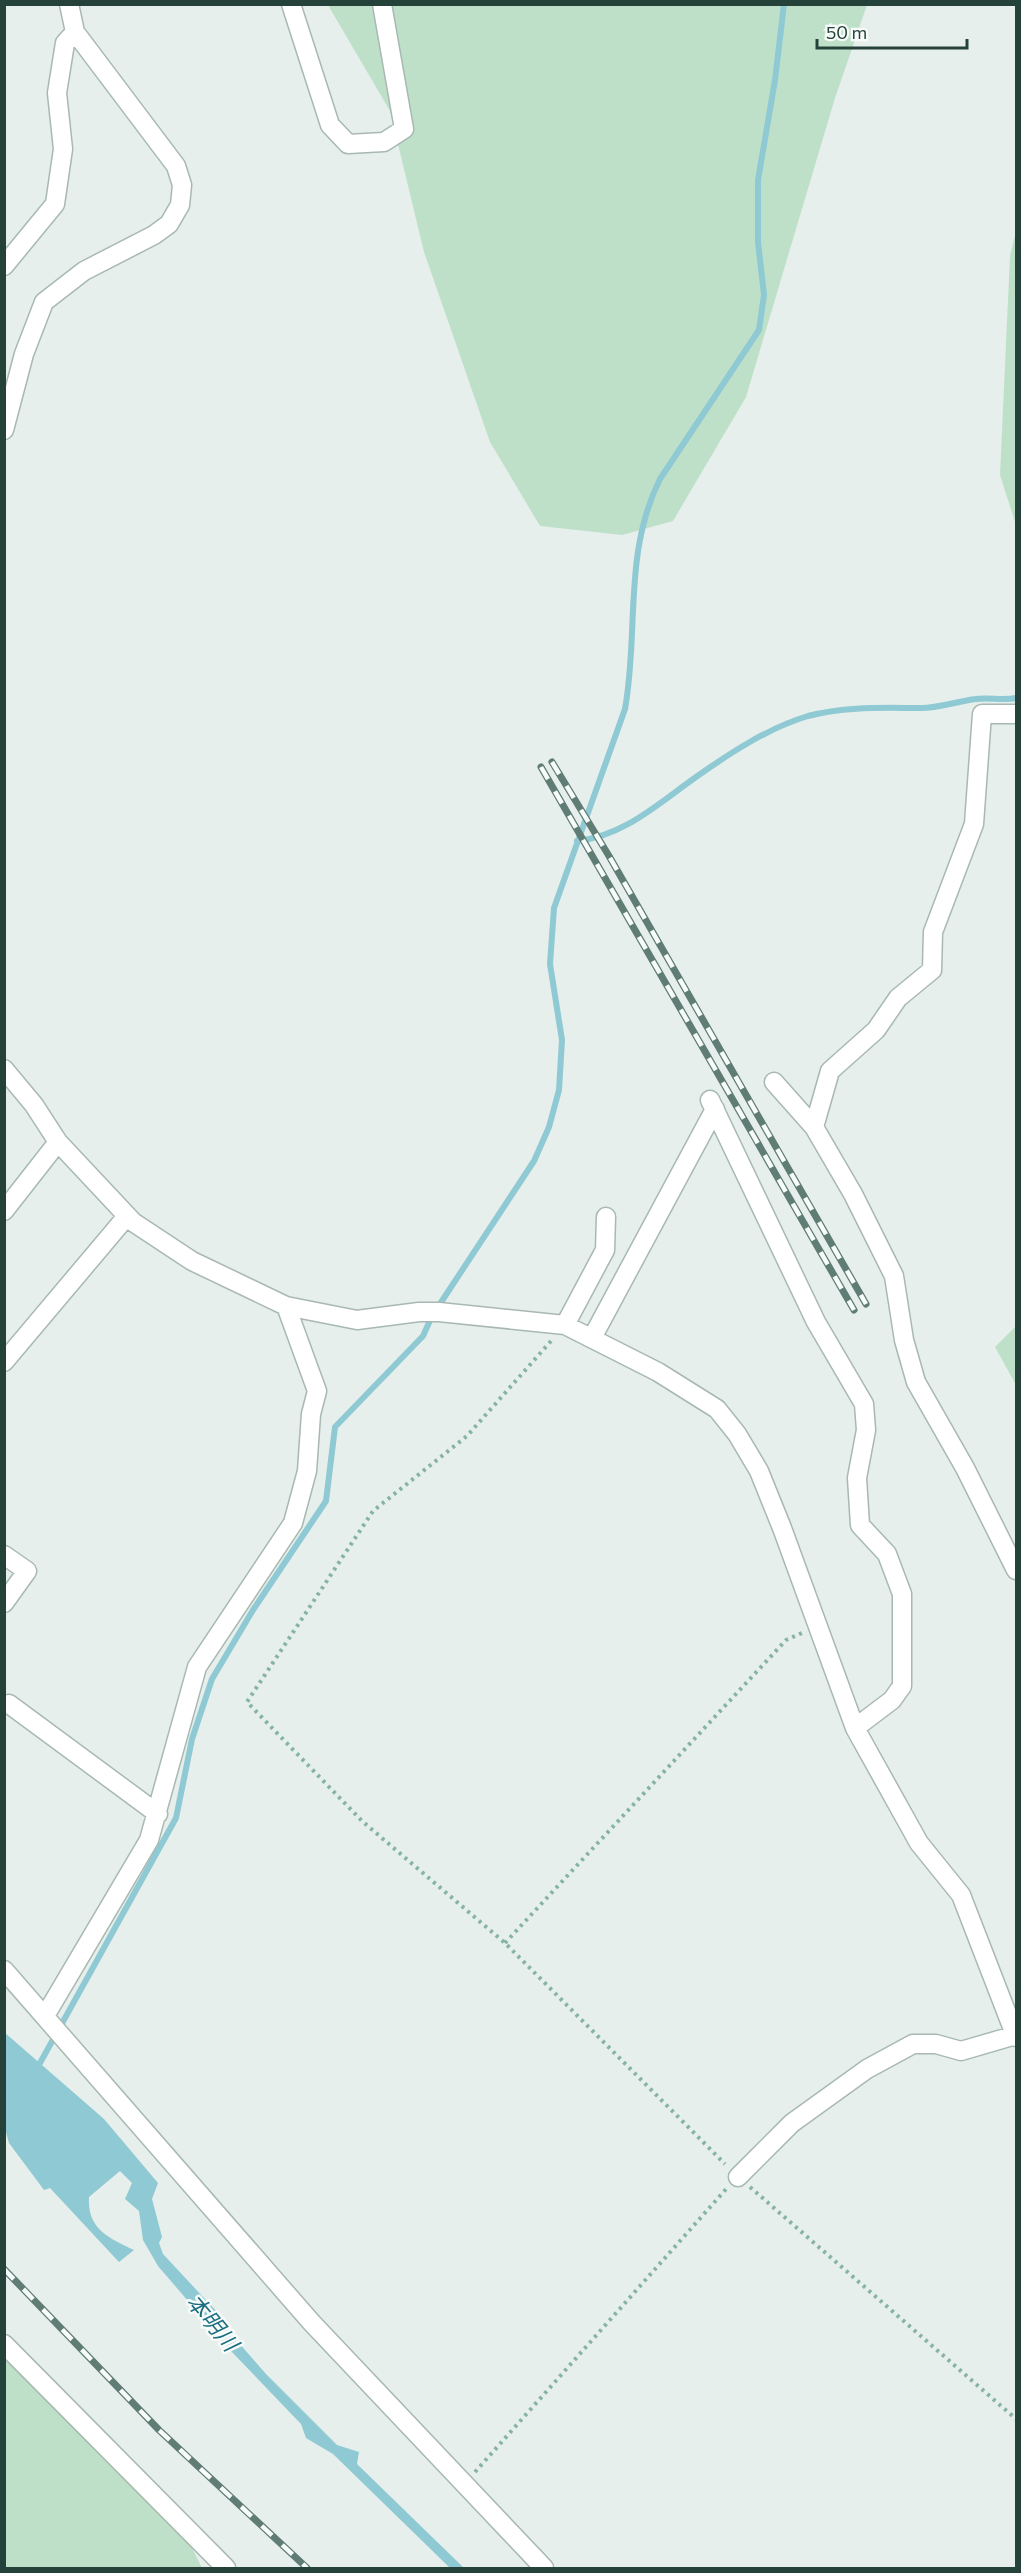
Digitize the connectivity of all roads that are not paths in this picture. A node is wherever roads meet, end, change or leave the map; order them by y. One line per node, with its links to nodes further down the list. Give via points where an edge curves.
1 (69, 4): 4 (street)
2 (291, 4): 3 (street, via 330,125 348,144 384,142 404,129)
3 (382, 4)
4 (75, 32): 5 (street, via 65,44 57,93 63,149 55,204); 6 (street, via 176,166 182,185 180,206 169,224 154,235 84,271 44,302 24,354)
5 (4, 266)
6 (4, 430)
7 (1017, 714): 10 (street, via 982,714 974,824 933,932 932,970 898,998 876,1030 830,1071)
8 (4, 1069): 11 (street)
9 (774, 1082): 10 (street)
10 (814, 1127): 20 (street, via 894,1276 904,1340 916,1382)
11 (58, 1142): 12 (street); 13 (street)
12 (4, 1211)
13 (127, 1216): 15 (street, via 192,1261); 18 (street)
14 (606, 1217): 16 (street, via 605,1250)
15 (286, 1306): 16 (street, via 357,1320 439,1312); 24 (street, via 317,1391 311,1414 307,1471 293,1524 197,1667)
16 (565, 1324): 17 (street)
17 (592, 1338): 23 (street, via 658,1372 717,1410 737,1434 759,1470); 23 (street, via 712,1105 816,1322 864,1404 866,1430 857,1478 860,1525 886,1554 902,1593 902,1686 892,1700)
18 (4, 1362)
19 (4, 1555): 21 (street, via 27,1571)
20 (1017, 1570)
21 (4, 1603)
22 (9, 1704): 24 (street)
23 (855, 1728): 27 (street, via 918,1843 960,1896)
24 (158, 1814): 26 (street, via 149,1840)
25 (4, 1970): 26 (street)
26 (47, 2019): 31 (street, via 304,2314)
27 (1016, 2036): 28 (street, via 960,2051 936,2044 913,2044 867,2068 792,2123)
28 (738, 2176)
29 (4, 2344): 30 (street)
30 (226, 2568)
31 (544, 2568)

